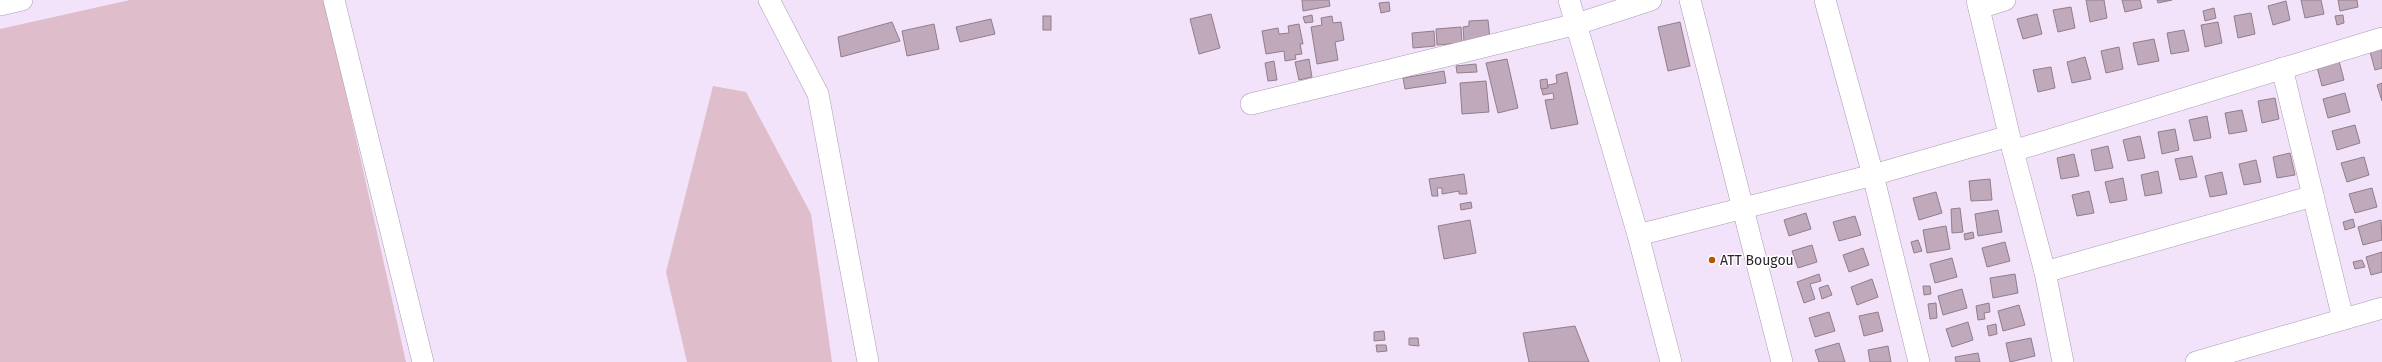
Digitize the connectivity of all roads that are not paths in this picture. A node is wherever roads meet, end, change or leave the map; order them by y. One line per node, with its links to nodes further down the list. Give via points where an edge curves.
1 (22, 0): 10 (street)
2 (334, 0): 23 (street)
3 (769, 0): 24 (street, via 818,94)
4 (1569, 0): 11 (street)
5 (1651, 0): 11 (street)
6 (1690, 0): 18 (street)
7 (1825, 0): 16 (street)
8 (2005, 0): 9 (street)
9 (1978, 4): 15 (street)
10 (0, 5)
11 (1577, 24): 14 (street); 19 (street)
12 (2382, 38): 13 (street)
13 (2282, 68): 15 (street); 17 (street)
14 (1251, 104)
15 (2011, 144): 16 (street); 20 (street)
16 (1874, 175): 18 (street); 27 (street)
17 (2313, 196): 20 (street); 22 (street)
18 (1742, 209): 19 (street); 26 (street)
19 (1638, 235): 25 (street)
20 (2045, 272): 28 (street)
21 (2382, 308): 22 (street)
22 (2343, 319): 29 (street)
23 (423, 362)
24 (868, 362)
25 (1671, 362)
26 (1782, 362)
27 (1919, 362)
28 (2063, 362)
29 (2196, 362)

